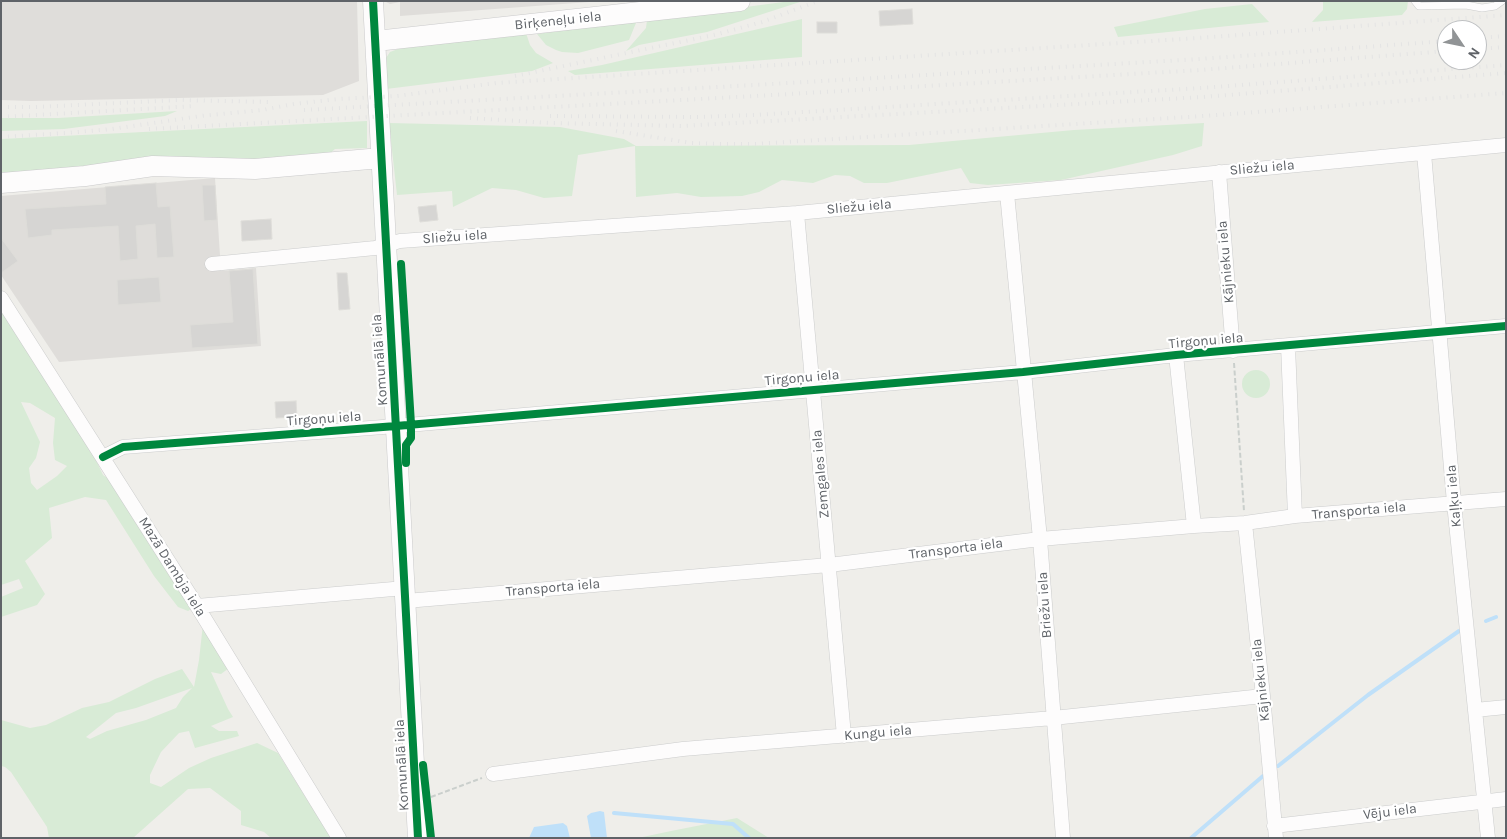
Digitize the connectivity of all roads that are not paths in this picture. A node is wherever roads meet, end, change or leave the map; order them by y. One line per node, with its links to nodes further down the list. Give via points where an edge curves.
1 (373, 1): 5 (main road, Komunālā iela)
2 (740, 1): 5 (main road, Birķeneļu iela)
3 (1415, 1): 4 (lane, via 1419,6 1482,8)
4 (1502, 1)
5 (376, 40): 8 (main road, Komunālā iela)
6 (1506, 145): 7 (street, Sliežu iela)
7 (1424, 153): 9 (street, Sliežu iela); 17 (street, Kaļķu iela)
8 (381, 158): 10 (main road, via 256,169 153,166 85,176); 13 (main road, Komunālā iela)
9 (1219, 172): 11 (street, Sliežu iela); 19 (street, Kājnieku iela)
10 (1, 182)
11 (1007, 193): 12 (street, Sliežu iela); 21 (street, Briežu iela)
12 (797, 213): 13 (street, Sliežu iela, via 400,241); 22 (street, Zemgales iela)
13 (385, 245): 14 (street, Sliežu iela); 23 (main road, Komunālā iela)
14 (212, 264)
15 (1, 298): 24 (street, Mazā Dambja iela)
16 (1506, 326): 17 (street, Tirgoņu iela)
17 (1440, 332): 18 (street, Tirgoņu iela); 26 (street, Kaļķu iela)
18 (1288, 346): 19 (street, Tirgoņu iela); 27 (street)
19 (1233, 351): 20 (street, Tirgoņu iela)
20 (1176, 356): 21 (street, Tirgoņu iela); 29 (street)
21 (1023, 372): 22 (street, Tirgoņu iela); 30 (street, Briežu iela)
22 (814, 389): 23 (street, Tirgoņu iela); 31 (street, Zemgales iela)
23 (396, 426): 24 (street, Tirgoņu iela, via 123,447); 32 (main road, Komunālā iela)
24 (103, 457): 33 (street, Mazā Dambja iela)
25 (1506, 499): 26 (street, Transporta iela)
26 (1454, 503): 27 (street, Transporta iela); 36 (street, Kaļķu iela)
27 (1295, 516): 28 (street, Transporta iela)
28 (1245, 523): 29 (street, Transporta iela); 34 (street, Kājnieku iela)
29 (1194, 526): 30 (street, Transporta iela)
30 (1040, 539): 31 (street, Transporta iela); 37 (street, Briežu iela)
31 (830, 565): 32 (street, Transporta iela); 38 (street, Zemgales iela)
32 (405, 594): 33 (street, Transporta iela); 44 (main road, Komunālā iela)
33 (197, 606): 43 (street, Mazā Dambja iela)
34 (1263, 696): 37 (street, Kungu iela); 42 (street, Kājnieku iela)
35 (1506, 707): 36 (street)
36 (1475, 710): 41 (street, Kaļķu iela)
37 (1053, 718): 38 (street, Kungu iela); 45 (street, Briežu iela)
38 (844, 736): 39 (street, Kungu iela, via 683,749)
39 (493, 774)
40 (1506, 799): 41 (street, Vēju iela)
41 (1485, 801): 42 (street, Vēju iela); 46 (street, Kaļķu iela)
42 (1275, 832)
43 (339, 838)
44 (418, 838)
45 (1063, 838)
46 (1488, 838)

